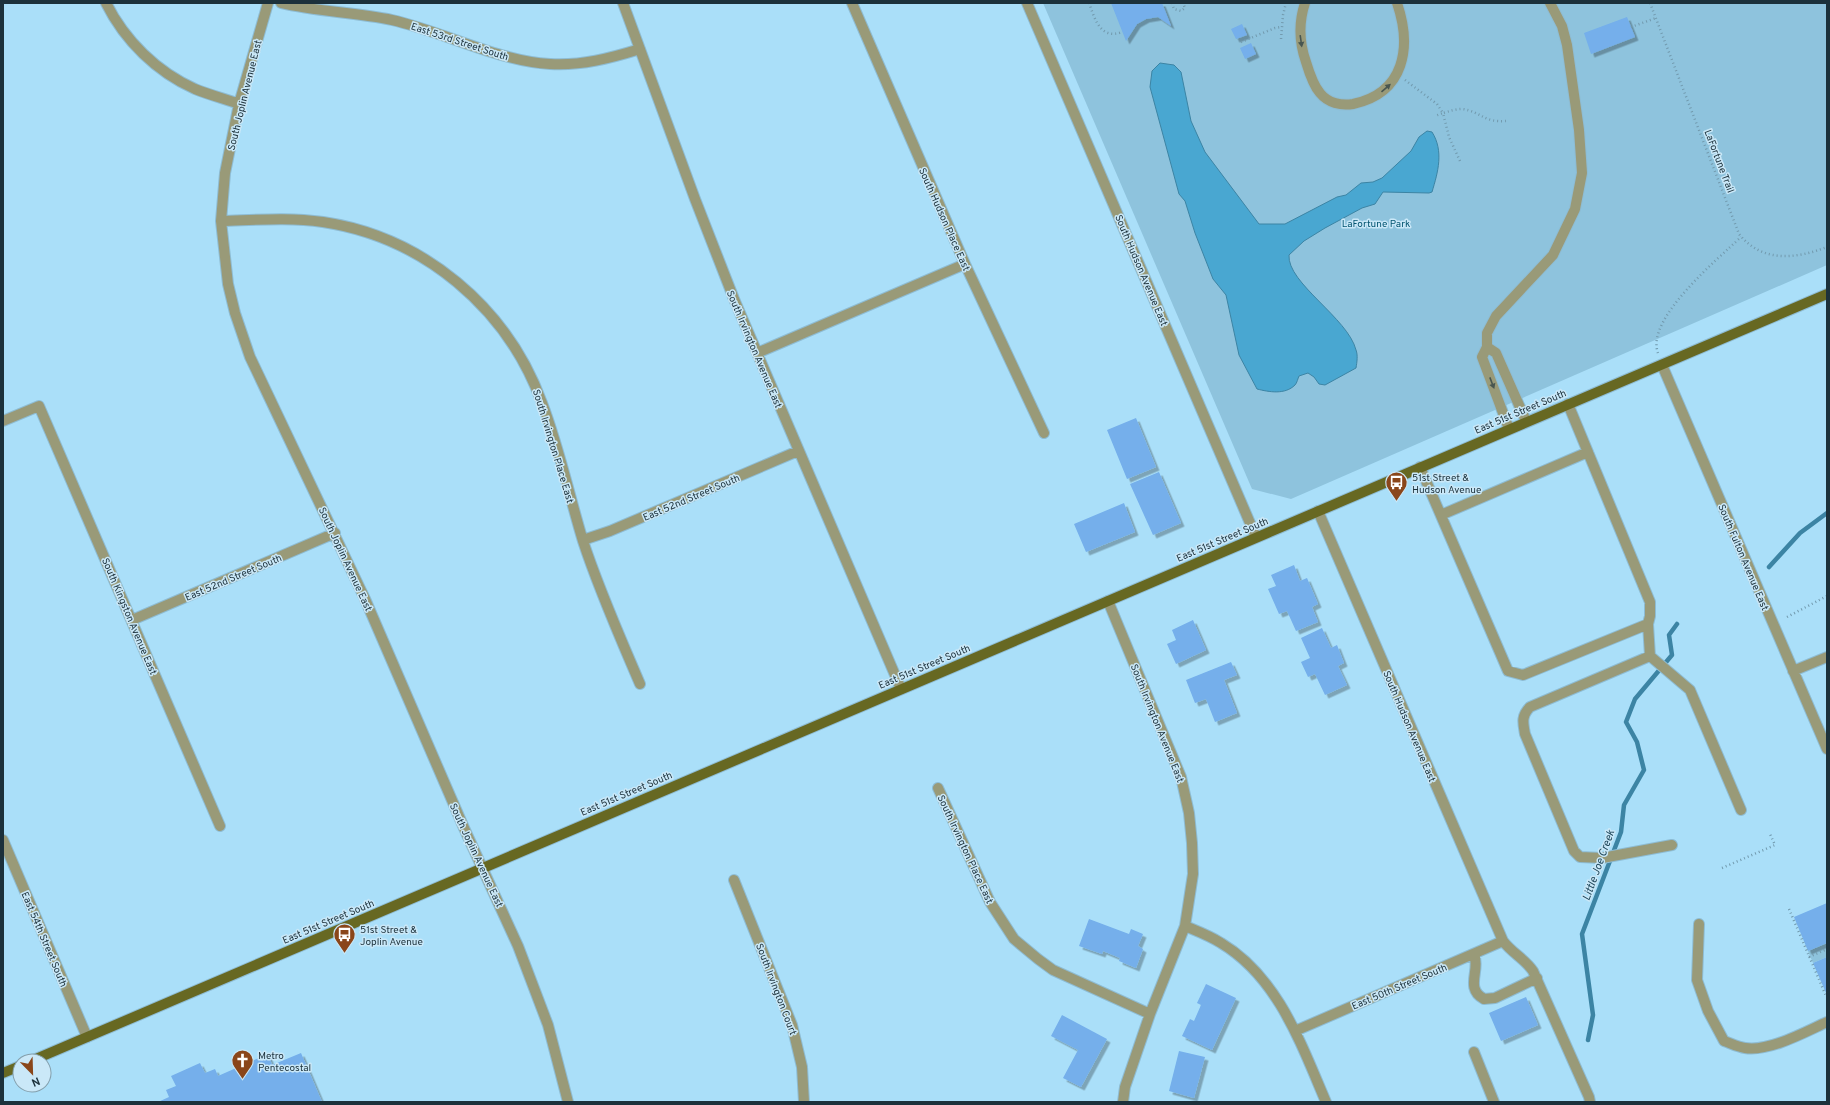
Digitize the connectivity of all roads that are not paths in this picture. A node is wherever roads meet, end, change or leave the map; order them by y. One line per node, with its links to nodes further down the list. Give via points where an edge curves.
1 (106, 3): 11 (street, via 129,39 157,65 196,89)
2 (268, 3): 11 (street, South Joplin Avenue East)
3 (281, 3): 10 (street, East 53rd Street South, via 414,25 509,57 550,64 585,62)
4 (623, 3): 10 (street, South Irvington Avenue East)
5 (852, 3): 13 (street, South Hudson Place East)
6 (1027, 3): 29 (street, South Hudson Avenue East)
7 (1305, 3): 8 (street, one-way to 8, via 1299,25 1302,52 1312,80 1327,100 1347,105 1361,102 1386,89 1396,75 1401,61 1405,32)
8 (1397, 3)
9 (1550, 3): 15 (street, via 1562,26 1567,45 1580,130 1582,174 1575,210 1553,255 1496,316 1487,333)
10 (640, 49): 16 (street, South Irvington Avenue East, via 702,220)
11 (239, 104): 12 (street, South Joplin Avenue East, via 225,173)
12 (221, 221): 28 (street, South Joplin Avenue East, via 228,284 243,338); 30 (street, South Irvington Place East, via 286,219 322,222 365,231 420,255 455,279 497,323 525,364 542,402)
13 (965, 264): 16 (street); 22 (street, South Hudson Place East)
14 (1827, 294): 17 (main road, East 51st Street South)
15 (1487, 347): 20 (street, via 1496,353); 21 (street, one-way to 21, via 1482,357)
16 (757, 353): 23 (street, South Irvington Avenue East)
17 (1662, 365): 18 (main road, East 51st Street South); 36 (street, South Fulton Avenue East)
18 (1568, 404): 20 (main road, East 51st Street South); 24 (street)
19 (3, 421): 32 (street, South Kingston Avenue East, via 39,406)
20 (1526, 422): 21 (main road, East 51st Street South)
21 (1509, 429): 25 (main road, East 51st Street South)
22 (1044, 433)
23 (798, 451): 30 (street, East 52nd Street South, via 610,531); 38 (street, South Irvington Avenue East)
24 (1588, 452): 27 (street); 33 (street, via 1650,602)
25 (1420, 467): 26 (main road, East 51st Street South); 27 (street)
26 (1318, 511): 29 (main road, East 51st Street South); 49 (street, South Hudson Avenue East)
27 (1441, 515): 33 (street, via 1508,672 1523,675)
28 (335, 533): 32 (street, East 52nd Street South); 45 (street, South Joplin Avenue East)
29 (1256, 537): 31 (main road, East 51st Street South)
30 (583, 540): 37 (street, South Irvington Place East, via 611,617)
31 (1108, 601): 38 (main road, East 51st Street South); 48 (street, South Irvington Avenue East, via 1183,784 1189,813 1193,874)
32 (132, 620): 42 (street, South Kingston Avenue East)
33 (1648, 624): 34 (street)
34 (1650, 656): 41 (street, via 1690,690); 44 (street, via 1530,707 1522,718 1525,734 1574,851 1580,857 1602,858)
35 (1827, 657): 36 (street)
36 (1793, 671): 39 (street, South Fulton Avenue East)
37 (640, 684)
38 (901, 689): 45 (main road, East 51st Street South)
39 (1827, 749)
40 (938, 788): 52 (street, South Irvington Place East, via 990,902 1014,939 1053,970)
41 (1741, 810)
42 (220, 826)
43 (3, 840): 55 (street, East 54th Street South)
44 (1672, 845)
45 (482, 868): 55 (main road, East 51st Street South); 58 (street, South Joplin Avenue East, via 518,946 548,1026)
46 (734, 880): 59 (street, South Irvington Court, via 792,1025 802,1067)
47 (1699, 924): 53 (street, via 1696,980 1708,1011 1724,1041 1744,1048 1760,1048)
48 (1185, 926): 52 (street, South Irvington Avenue East); 54 (street, via 1222,943 1254,968 1277,998)
49 (1503, 941): 50 (street, East 50th Street South); 51 (street, via 1528,964)
50 (1474, 954): 51 (street, via 1477,964 1473,984 1476,994 1484,999 1495,998); 54 (street, East 50th Street South)
51 (1537, 978): 63 (street)
52 (1150, 1014): 60 (street, South Irvington Avenue East, via 1125,1087)
53 (1827, 1022)
54 (1295, 1031): 61 (street)
55 (87, 1037): 57 (main road, East 51st Street South)
56 (1474, 1052): 62 (street)
57 (50, 1053)
58 (568, 1102)
59 (804, 1102)
60 (1123, 1102)
61 (1326, 1102)
62 (1494, 1102)
63 (1590, 1102)

